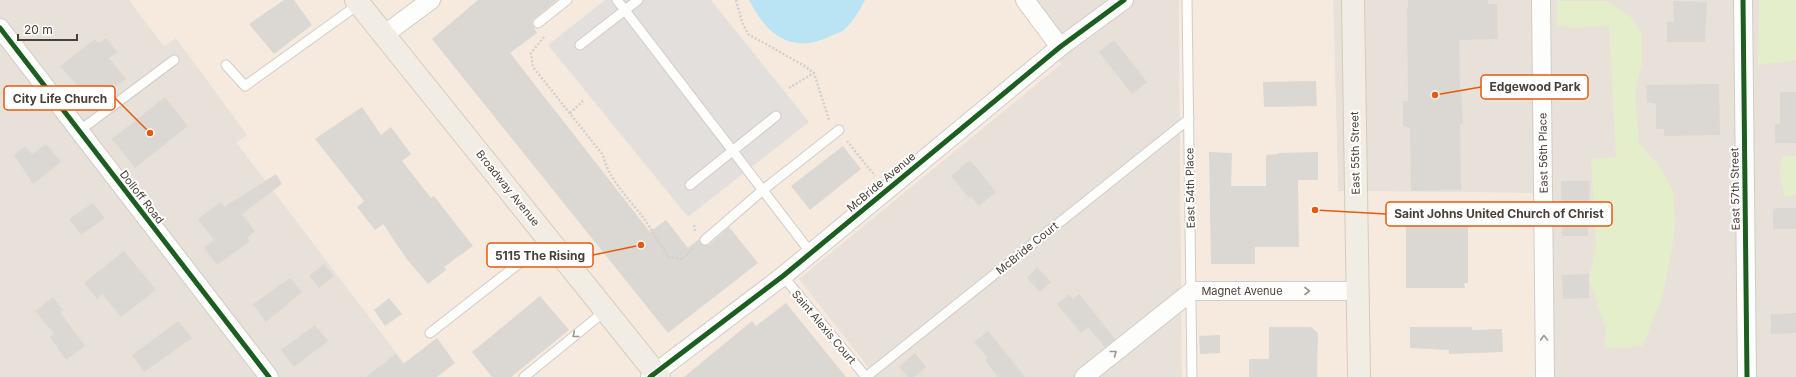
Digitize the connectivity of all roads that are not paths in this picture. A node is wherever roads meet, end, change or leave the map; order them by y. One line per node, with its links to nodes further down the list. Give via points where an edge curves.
1 (431, 0): 15 (street)
2 (567, 0): 13 (lane)
3 (617, 0): 12 (lane)
4 (638, 0): 12 (lane)
5 (1025, 0): 17 (street)
6 (1124, 0): 17 (street, McBride Avenue)
7 (1187, 0): 21 (lane, East 54th Place)
8 (1353, 0): 32 (main road, East 55th Street)
9 (1541, 0): 42 (street, East 56th Place, one-way to 9)
10 (1743, 0): 43 (street, East 57th Street)
11 (357, 2): 15 (main road, Broadway Avenue); 19 (lane, via 245,86)
12 (625, 10): 16 (lane); 24 (lane)
13 (538, 23)
14 (0, 28): 23 (street, Dolloff Road)
15 (384, 34): 27 (main road, Broadway Avenue)
16 (580, 45)
17 (1060, 47): 29 (street, McBride Avenue)
18 (174, 60): 23 (lane)
19 (226, 65)
20 (776, 116): 24 (lane)
21 (1189, 119): 31 (lane, East 54th Place); 38 (lane, McBride Court)
22 (839, 130): 26 (lane)
23 (79, 131): 36 (street, Dolloff Road)
24 (732, 151): 25 (lane); 26 (lane)
25 (690, 184)
26 (763, 190): 28 (lane); 29 (lane)
27 (549, 240): 33 (main road, Broadway Avenue); 34 (lane)
28 (700, 240)
29 (811, 253): 30 (street, McBride Avenue)
30 (783, 276): 35 (street, McBride Avenue); 38 (lane, Saint Alexis Court)
31 (1192, 292): 32 (street, Magnet Avenue, one-way to 32); 39 (street, Magnet Avenue, one-way to 31); 40 (lane, East 54th Place)
32 (1357, 292): 41 (main road, East 55th Street)
33 (605, 311): 35 (main road, Broadway Avenue); 37 (lane, one-way to 37)
34 (430, 333)
35 (655, 376)
36 (268, 377)
37 (524, 377)
38 (866, 377)
39 (1084, 377)
40 (1192, 377)
41 (1359, 377)
42 (1545, 377)
43 (1747, 377)

